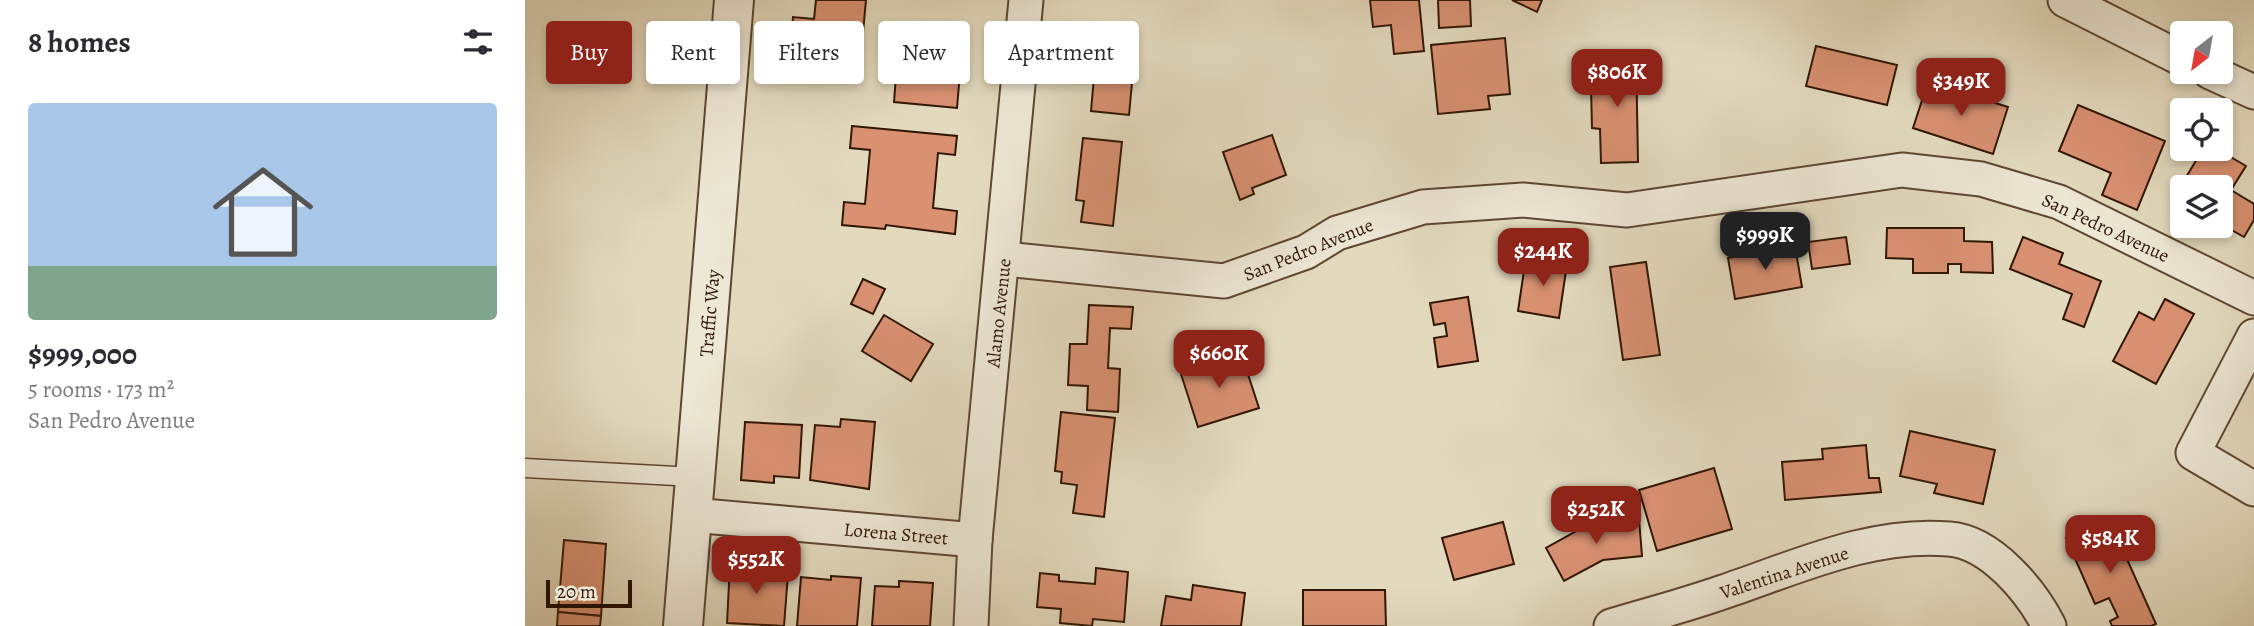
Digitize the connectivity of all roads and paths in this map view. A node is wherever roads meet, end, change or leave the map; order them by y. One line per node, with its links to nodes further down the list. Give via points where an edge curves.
1 (734, 0): 11 (street, Traffic Way)
2 (1026, 0): 7 (street, Alamo Avenue)
3 (2065, 0): 4 (street)
4 (2170, 53)
5 (2233, 82): 6 (street)
6 (2254, 92)
7 (1004, 259): 8 (street, San Pedro Avenue, via 1224,281 1305,252 1337,233 1423,207 1523,200 1627,210 1902,170 1981,179 2059,202); 14 (street, Alamo Avenue)
8 (2254, 298)
9 (2254, 336): 12 (street, via 2193,453)
10 (525, 468): 11 (lane)
11 (695, 477): 13 (street, Traffic Way)
12 (2254, 489)
13 (692, 515): 14 (street, Lorena Street); 15 (street, Traffic Way)
14 (975, 540): 16 (street, Alamo Avenue)
15 (683, 626)
16 (971, 626)
17 (1611, 626): 18 (street, Valentina Avenue, via 1829,554 1896,541 1951,539 1993,556 2036,600)
18 (2049, 626)

